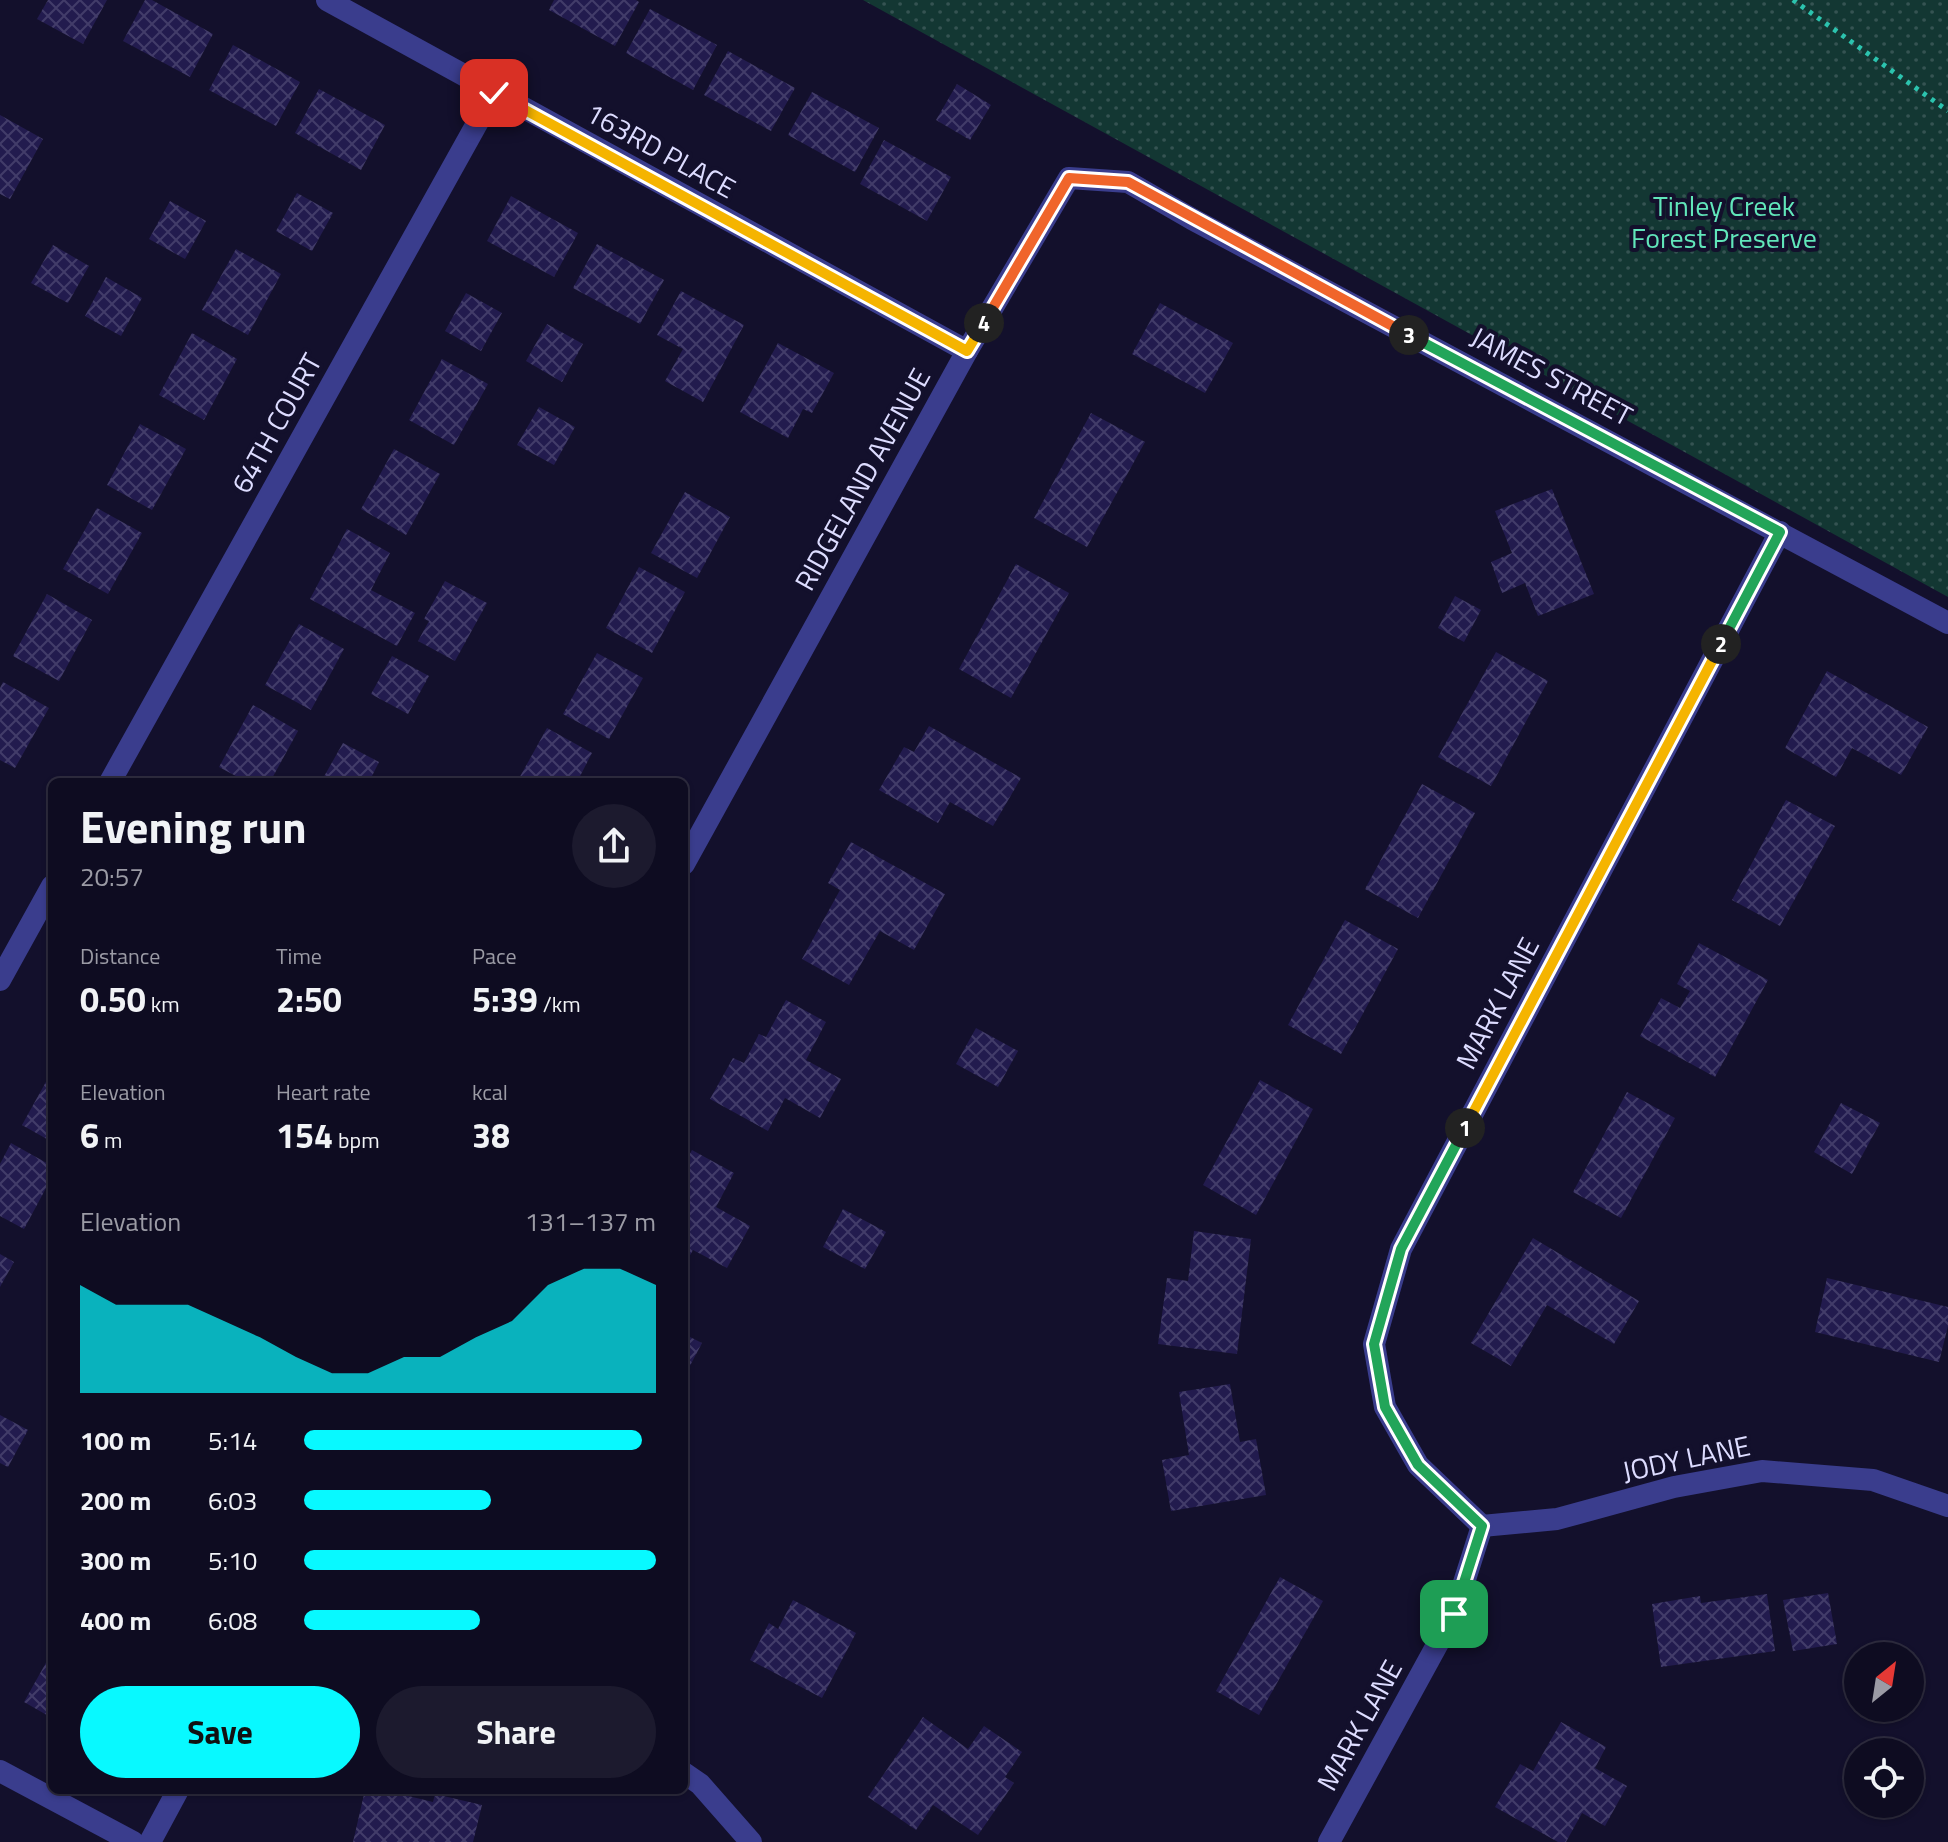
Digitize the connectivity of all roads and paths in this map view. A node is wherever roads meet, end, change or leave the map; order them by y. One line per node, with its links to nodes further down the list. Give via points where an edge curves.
1 (327, 0): 3 (street, 163RD PLACE)
2 (1793, 0): 4 (path)
3 (494, 93): 6 (street, 163RD PLACE); 9 (street, 64TH COURT)
4 (1948, 111)
5 (1128, 182): 6 (street, RIDGELAND AVENUE, via 1069,178); 7 (street, JAMES STREET)
6 (967, 351): 10 (street, RIDGELAND AVENUE)
7 (1780, 532): 8 (street, JAMES STREET); 14 (street, MARK LANE, via 1401,1249 1374,1344 1385,1407 1418,1465)
8 (1948, 623)
9 (112, 778)
10 (688, 857)
11 (48, 893): 12 (street)
12 (0, 980)
13 (1948, 1506): 14 (street, JODY LANE, via 1873,1480 1762,1471 1674,1487 1557,1519)
14 (1482, 1526): 21 (street, MARK LANE, via 1454,1614)
15 (0, 1771): 18 (street)
16 (688, 1776): 20 (street)
17 (176, 1794): 19 (street)
18 (133, 1842)
19 (150, 1842)
20 (751, 1842)
21 (1329, 1842)

